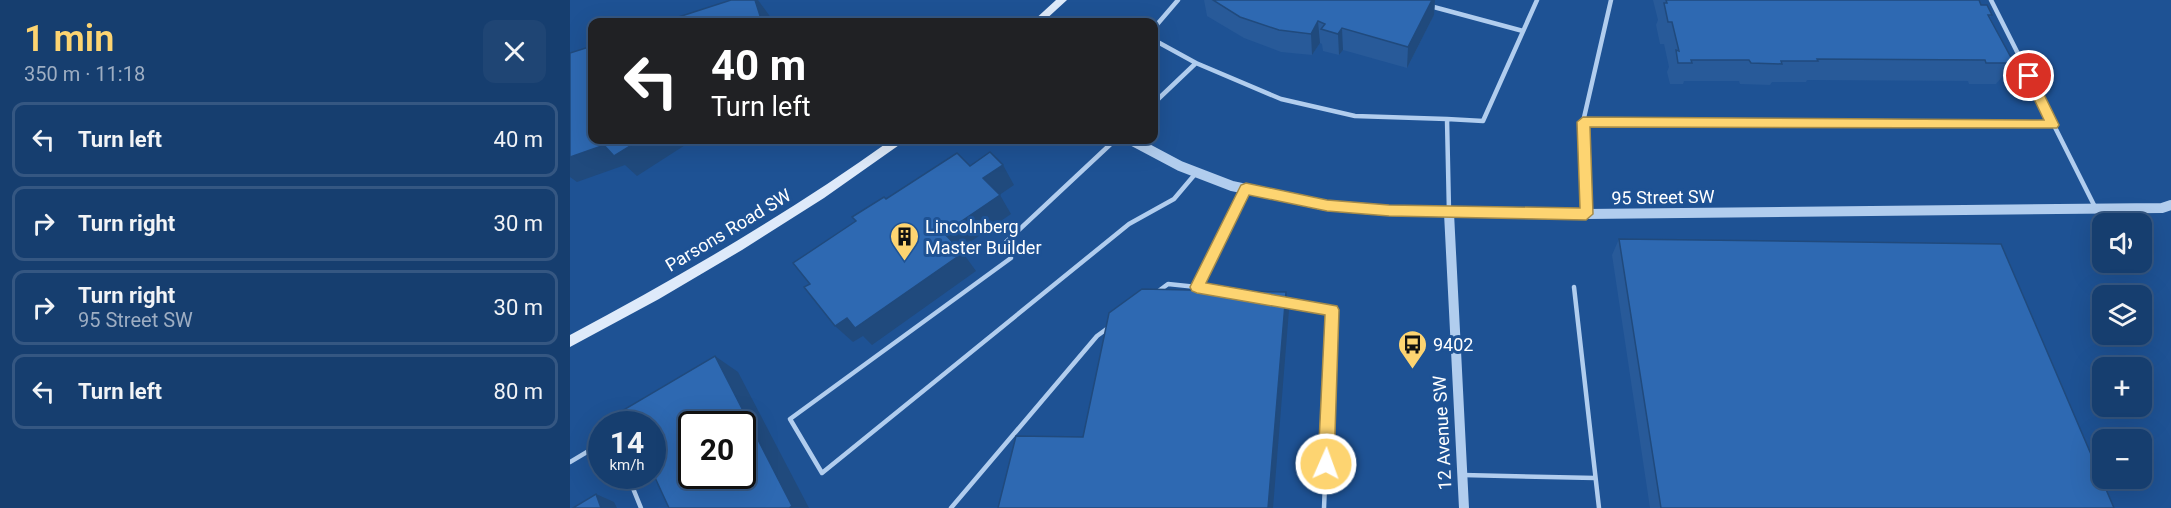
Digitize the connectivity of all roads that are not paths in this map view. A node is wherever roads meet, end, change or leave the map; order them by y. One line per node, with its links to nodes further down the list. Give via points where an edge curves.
1 (1062, 0): 7 (main road)
2 (1178, 0): 8 (lane)
3 (1537, 0): 9 (lane)
4 (1611, 0): 14 (lane)
5 (1991, 0): 15 (lane)
6 (1426, 5): 9 (lane)
7 (1042, 18)
8 (1158, 23)
9 (1523, 31): 13 (lane, via 1483,121)
10 (1158, 42): 11 (lane)
11 (1196, 63): 12 (lane); 13 (lane, via 1281,99 1355,116)
12 (1158, 99)
13 (1448, 119): 23 (lane)
14 (1583, 122): 15 (lane); 24 (lane)
15 (2053, 125): 22 (lane)
16 (892, 144): 31 (main road, Parsons Road SW, via 791,213 647,301)
17 (1111, 144): 19 (lane, via 1006,242 1011,258 790,419 822,473 1129,224 1174,199)
18 (1139, 144): 19 (street, 95 Street SW)
19 (1197, 172): 20 (street, 95 Street SW)
20 (1246, 189): 23 (street, 95 Street SW, via 1327,206); 25 (lane)
21 (2171, 205): 22 (street, 95 Street SW)
22 (2097, 209): 24 (street, 95 Street SW)
23 (1449, 213): 24 (street, 95 Street SW); 34 (street, 12 Avenue SW)
24 (1586, 214)
25 (1197, 287): 27 (lane); 28 (lane, via 1168,284)
26 (1574, 287): 35 (lane)
27 (1230, 293)
28 (1150, 297)
29 (1276, 300): 39 (lane, via 1332,310)
30 (1114, 323): 38 (lane, via 1096,336)
31 (570, 341)
32 (588, 451): 33 (lane)
33 (570, 462)
34 (1462, 475): 35 (lane); 40 (street, 12 Avenue SW)
35 (1595, 478): 41 (lane)
36 (634, 489): 37 (lane)
37 (642, 508)
38 (951, 508)
39 (1324, 508)
40 (1464, 508)
41 (1599, 508)

